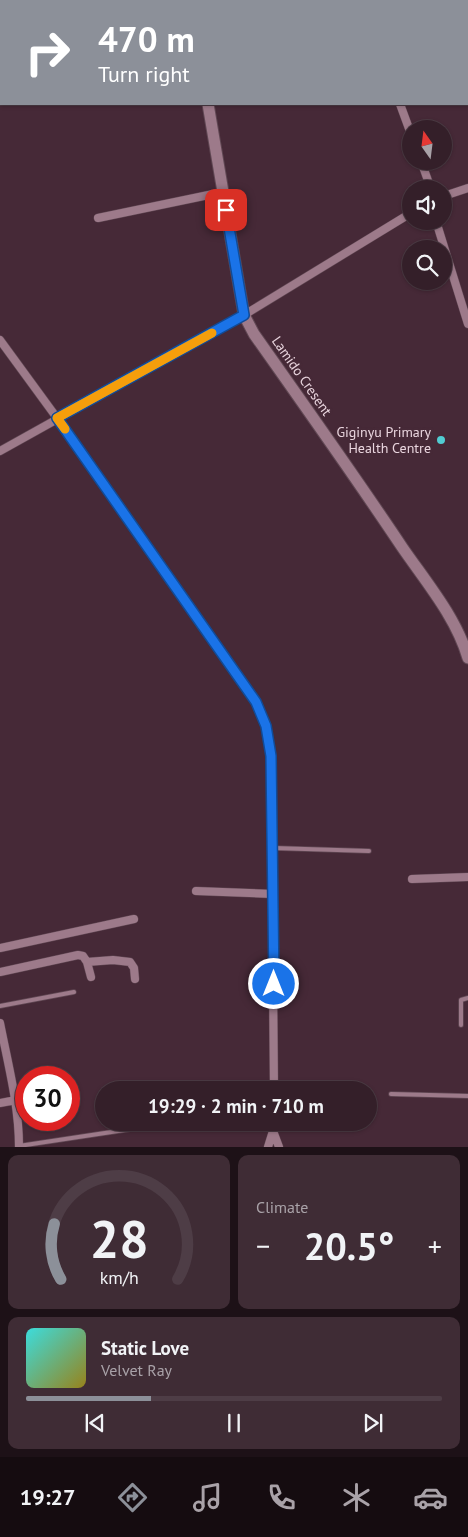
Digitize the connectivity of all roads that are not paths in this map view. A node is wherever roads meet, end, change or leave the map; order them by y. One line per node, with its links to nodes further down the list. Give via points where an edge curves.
1 (208, 105): 5 (street, Lamido Cresent)
2 (400, 105): 3 (street)
3 (406, 120)
4 (468, 188): 6 (street)
5 (223, 192): 7 (street); 11 (street, Lamido Cresent)
6 (452, 193)
7 (98, 218)
8 (402, 218): 11 (street)
9 (439, 230): 10 (street)
10 (465, 302): 12 (street)
11 (244, 315): 14 (street); 16 (street, Lamido Cresent, via 450,618)
12 (468, 324)
13 (0, 340): 14 (street)
14 (57, 418): 15 (street); 17 (street, via 256,702 266,726 271,756)
15 (0, 451)
16 (468, 658)
17 (273, 848): 18 (lane); 22 (street)
18 (369, 851)
19 (468, 877): 20 (street)
20 (412, 879)
21 (196, 891): 22 (street)
22 (273, 894): 34 (street)
23 (134, 920): 24 (street)
24 (0, 948)
25 (87, 962): 26 (street, via 78,955); 27 (street); 28 (street, via 130,962)
26 (0, 972)
27 (91, 977)
28 (135, 979)
29 (74, 992): 31 (lane)
30 (468, 998): 33 (lane, via 460,1000)
31 (0, 1006)
32 (0, 1023): 36 (street)
33 (461, 1025)
34 (274, 1081)
35 (391, 1094): 37 (lane)
36 (15, 1095)
37 (468, 1096)
38 (15, 1100): 39 (street)
39 (0, 1103)
40 (19, 1131): 43 (street)
41 (119, 1131): 43 (lane)
42 (273, 1131): 44 (street); 45 (street)
43 (19, 1147)
44 (268, 1147)
45 (279, 1147)

